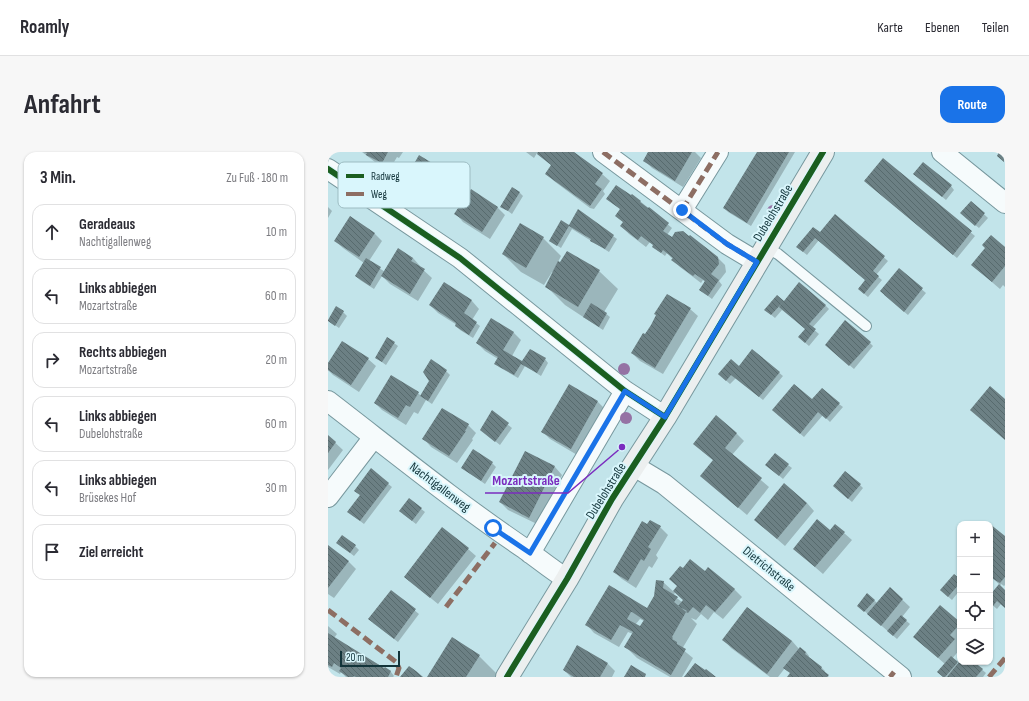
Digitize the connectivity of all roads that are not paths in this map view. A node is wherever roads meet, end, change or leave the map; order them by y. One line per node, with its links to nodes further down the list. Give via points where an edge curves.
1 (603, 152): 9 (street)
2 (718, 152): 9 (street)
3 (823, 152): 10 (main road, Dubelohstraße)
4 (942, 152): 7 (street)
5 (328, 168): 6 (street)
6 (338, 175)
7 (1005, 203)
8 (387, 208): 12 (street, via 460,258)
9 (682, 210): 10 (street, via 727,244)
10 (761, 255): 11 (lane, via 778,254); 14 (main road, Dubelohstraße)
11 (866, 326)
12 (625, 391): 14 (street); 18 (street)
13 (328, 401): 15 (street, Nachtigallenweg)
14 (665, 417): 16 (main road, Dubelohstraße)
15 (374, 436): 17 (street); 18 (street, Nachtigallenweg, via 493,528)
16 (634, 466): 19 (main road, Dubelohstraße, via 612,499); 20 (street, Dietrichstraße, via 664,484)
17 (328, 497)
18 (530, 553): 19 (street, Nachtigallenweg)
19 (567, 579): 21 (main road, Dubelohstraße)
20 (895, 675)
21 (507, 677)

